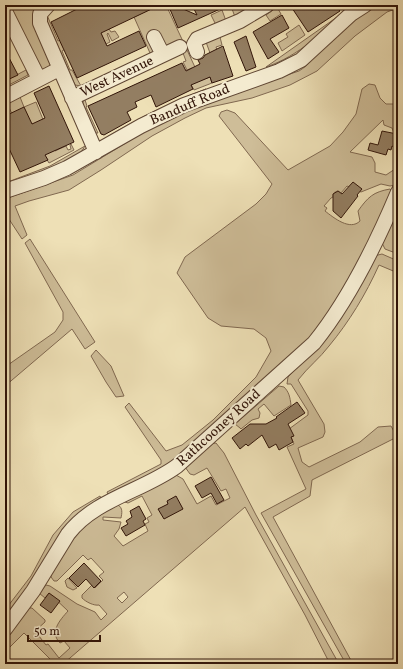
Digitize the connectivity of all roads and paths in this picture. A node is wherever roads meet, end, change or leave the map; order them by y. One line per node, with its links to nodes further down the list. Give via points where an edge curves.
1 (48, 5): 9 (street, via 42,10 39,18)
2 (267, 5): 7 (street, via 240,21 197,39 194,44)
3 (364, 5): 13 (street, Banduff Road, via 301,60 184,105)
4 (5, 11): 10 (street)
5 (154, 37): 8 (street, West Avenue)
6 (180, 47): 8 (street, West Avenue)
7 (197, 52)
8 (163, 55): 12 (street, West Avenue)
9 (59, 69): 10 (street); 12 (street)
10 (39, 80): 11 (street)
11 (5, 97)
12 (72, 98): 13 (street)
13 (96, 152): 14 (street, Banduff Road, via 56,173)
14 (5, 191)
15 (398, 192): 16 (street, Rathcooney Road, via 347,294 314,343 177,466 94,510 76,524 27,600)
16 (5, 628)

